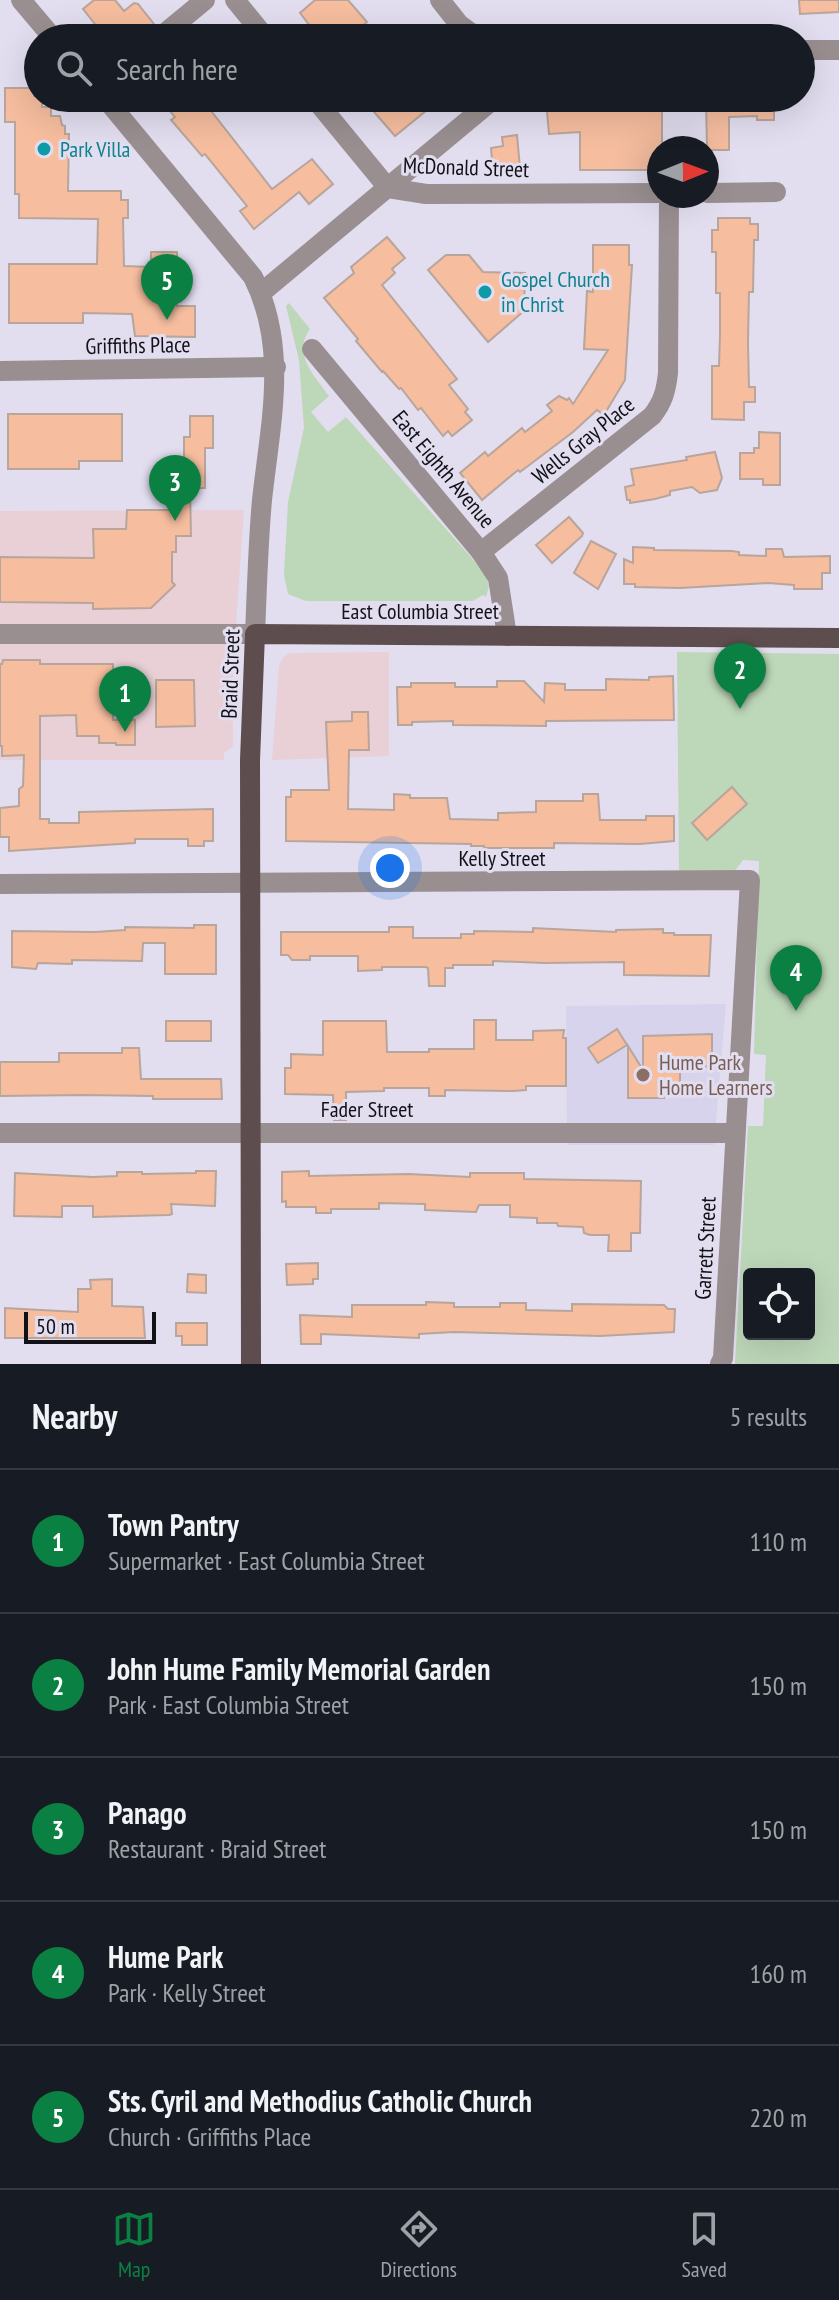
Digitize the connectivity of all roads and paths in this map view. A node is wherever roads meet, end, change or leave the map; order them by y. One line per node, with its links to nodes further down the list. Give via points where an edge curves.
1 (21, 0): 5 (street)
2 (205, 0): 6 (street)
3 (235, 0): 7 (street)
4 (440, 0): 8 (street)
5 (41, 24)
6 (176, 24)
7 (255, 24)
8 (459, 24)
9 (815, 50): 10 (street)
10 (839, 50)
11 (117, 112): 19 (street)
12 (326, 112): 14 (street, McDonald Street)
13 (478, 112): 14 (street)
14 (388, 188): 16 (street, McDonald Street, via 426,194); 19 (street)
15 (776, 192): 17 (street)
16 (647, 193)
17 (719, 193)
18 (669, 208): 23 (street, Wells Gray Place, via 668,373 661,406)
19 (261, 293): 21 (street, Braid Street)
20 (312, 349): 23 (street, East Eighth Avenue)
21 (276, 367): 22 (street, Griffiths Place); 25 (street, Braid Street)
22 (0, 371)
23 (481, 552): 26 (street, East Eighth Avenue, via 498,578)
24 (0, 634): 25 (street, East Columbia Street)
25 (255, 634): 26 (main road, East Columbia Street); 29 (main road, Braid Street)
26 (507, 636): 27 (main road, East Columbia Street)
27 (839, 638)
28 (0, 884): 29 (street, Kelly Street)
29 (250, 884): 31 (main road, Braid Street); 32 (street, Kelly Street, via 750,880)
30 (0, 1133): 31 (street, Fader Street)
31 (251, 1133): 32 (street, Fader Street); 33 (main road, Braid Street)
32 (735, 1133): 34 (street, Garrett Street)
33 (251, 1364)
34 (720, 1364)

